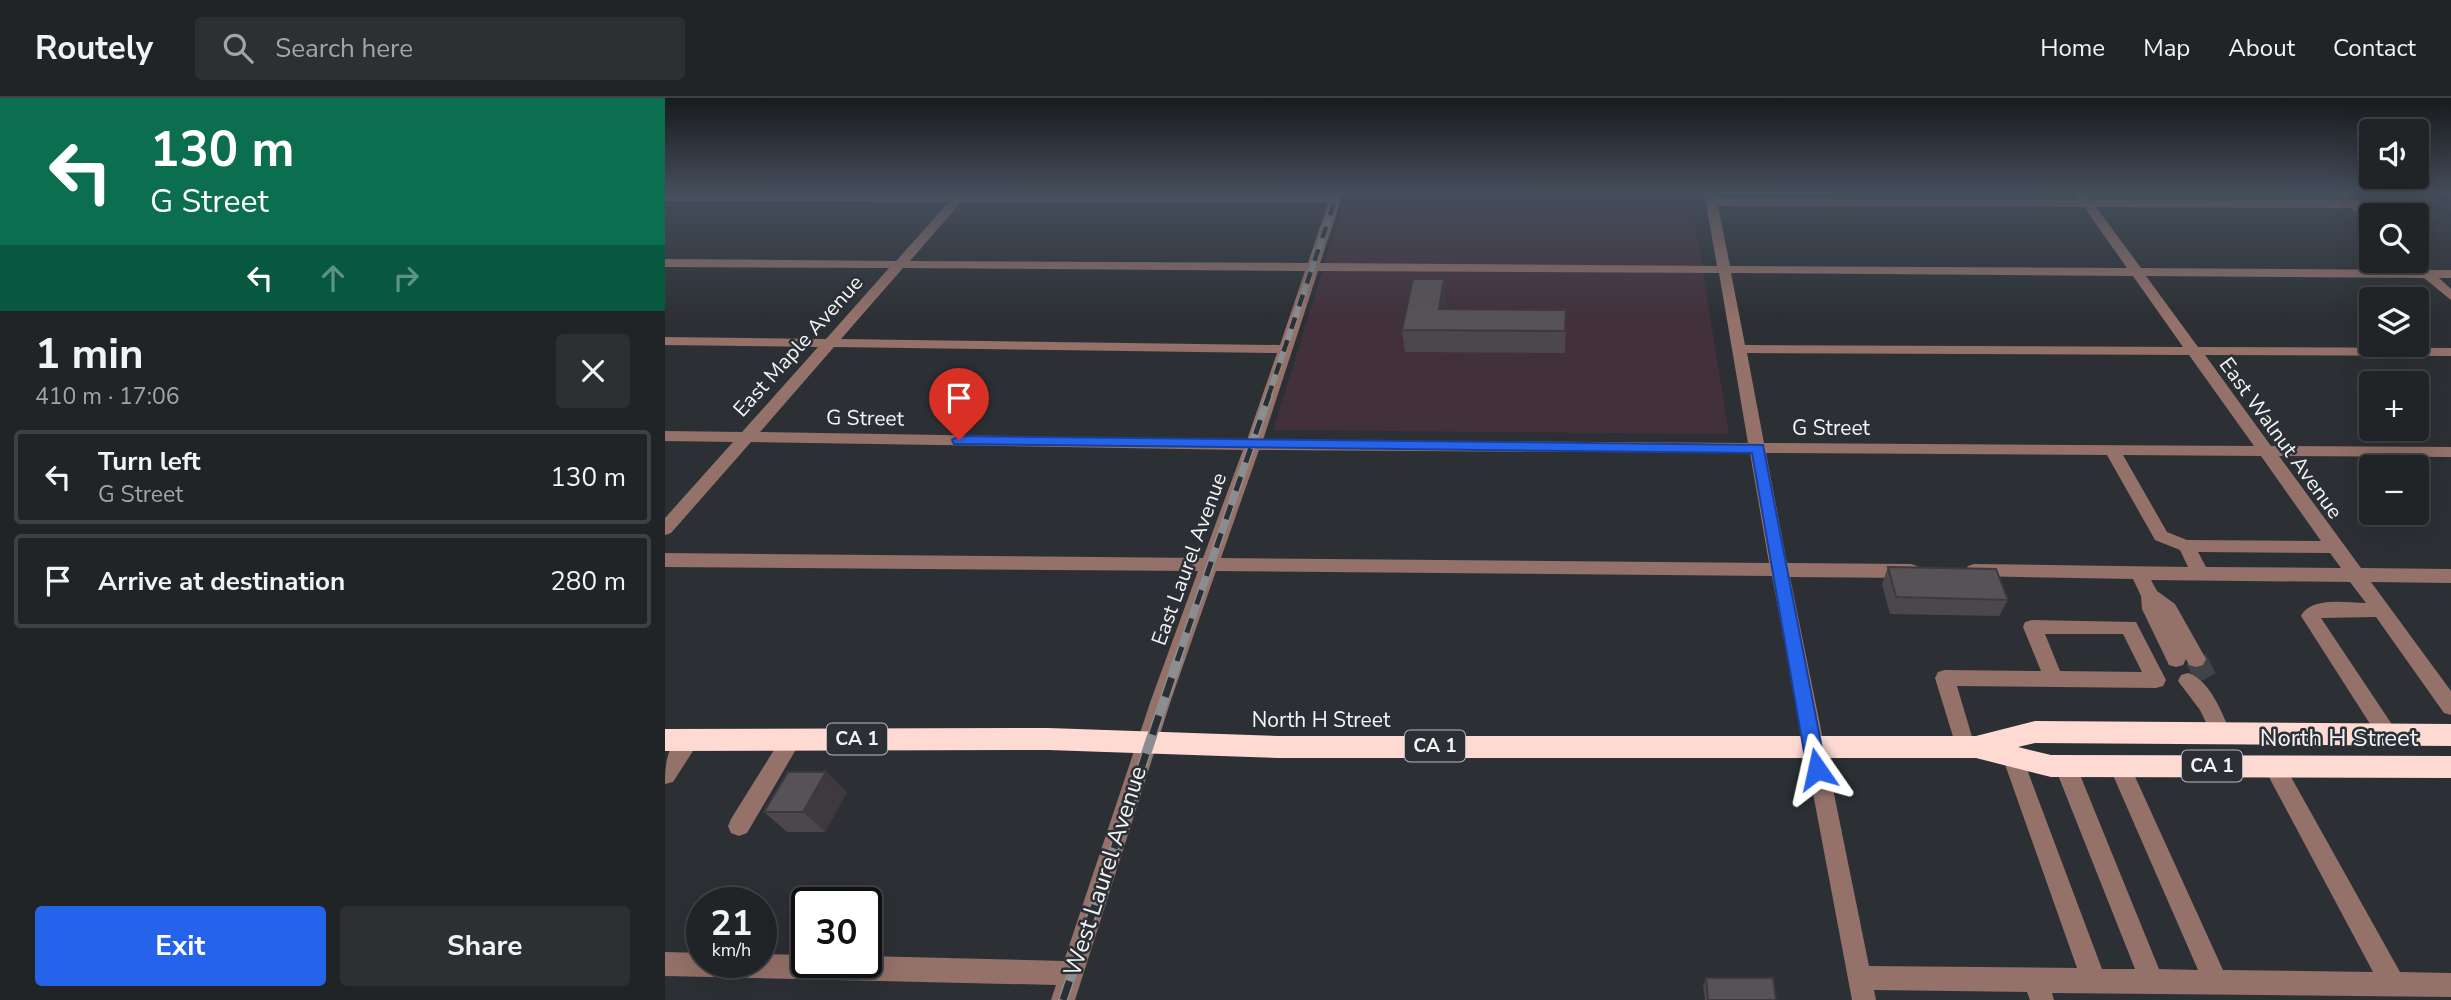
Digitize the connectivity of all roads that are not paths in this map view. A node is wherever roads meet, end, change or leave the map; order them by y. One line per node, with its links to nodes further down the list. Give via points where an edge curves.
1 (926, 234): 6 (street, East Maple Avenue)
2 (1324, 234): 7 (street, East Laurel Avenue)
3 (1719, 234): 8 (street)
4 (2109, 234): 9 (street, East Walnut Avenue)
5 (665, 263): 6 (street)
6 (897, 266): 7 (street); 14 (street, East Maple Avenue)
7 (1313, 268): 8 (street); 15 (street, East Laurel Avenue)
8 (1726, 269): 9 (street); 16 (street)
9 (2135, 272): 10 (street); 17 (street, East Walnut Avenue)
10 (2428, 274): 11 (street); 12 (street)
11 (2451, 274)
12 (2451, 296)
13 (665, 341): 14 (street)
14 (830, 343): 15 (street); 20 (street, East Maple Avenue)
15 (1285, 349): 21 (street, East Laurel Avenue)
16 (1740, 349): 17 (street); 22 (street)
17 (2193, 352): 18 (street); 24 (street, East Walnut Avenue)
18 (2451, 352)
19 (665, 436): 20 (street, G Street)
20 (745, 437): 21 (street, G Street); 26 (street, East Maple Avenue)
21 (1253, 445): 22 (street, G Street); 30 (street, East Laurel Avenue)
22 (1758, 448): 23 (street, G Street); 31 (street)
23 (2112, 450): 24 (street, G Street); 27 (street, via 2161,536)
24 (2265, 450): 25 (street, G Street); 28 (street, East Walnut Avenue)
25 (2451, 452)
26 (665, 529)
27 (2186, 547): 28 (street); 35 (street)
28 (2335, 547): 36 (street, East Walnut Avenue)
29 (665, 559): 30 (street)
30 (1209, 563): 31 (street); 51 (street, East Laurel Avenue)
31 (1780, 569): 32 (street); 52 (street)
32 (1932, 571)
33 (1959, 571): 34 (street)
34 (2139, 573): 35 (street); 38 (street)
35 (2201, 574): 36 (street)
36 (2356, 575): 37 (street); 39 (street, East Walnut Avenue)
37 (2451, 576)
38 (2150, 596): 40 (street, via 2151,609); 41 (street, via 2168,609)
39 (2381, 610): 44 (street, East Walnut Avenue); 46 (street, via 2319,610 2310,616)
40 (2176, 659)
41 (2196, 659)
42 (2054, 679): 42 (street, via 2156,680 2129,627 2032,627); 53 (street, via 1945,678)
43 (2197, 681): 45 (street)
44 (2451, 707)
45 (2221, 733): 46 (highway, North H Street / CA 1); 53 (highway, North H Street / CA 1, via 2035,732)
46 (2388, 735): 47 (highway, North H Street / CA 1)
47 (2451, 735)
48 (665, 740): 49 (highway, North H Street / CA 1)
49 (690, 740): 50 (highway, North H Street / CA 1); 59 (street)
50 (791, 740): 51 (highway, North H Street / CA 1); 60 (street)
51 (1147, 741): 52 (highway, North H Street / CA 1, via 1278,747); 62 (street, West Laurel Avenue)
52 (1812, 746): 53 (highway, North H Street / CA 1); 68 (street)
53 (1971, 747): 54 (highway, North H Street / CA 1)
54 (2012, 756): 55 (highway, North H Street / CA 1); 63 (street)
55 (2065, 765): 56 (highway, North H Street / CA 1); 64 (street)
56 (2120, 765): 57 (highway, North H Street / CA 1); 65 (street)
57 (2274, 766): 58 (highway, North H Street / CA 1); 66 (street)
58 (2451, 767)
59 (665, 775)
60 (739, 826)
61 (665, 964): 62 (street)
62 (1072, 973): 71 (street, West Laurel Avenue)
63 (2094, 981): 64 (street); 69 (street)
64 (2152, 982): 65 (street)
65 (2216, 983): 70 (street)
66 (2394, 985): 67 (street); 70 (street)
67 (2451, 985)
68 (1862, 989): 69 (street)
69 (2038, 990)
70 (2338, 992)
71 (1063, 1000)

